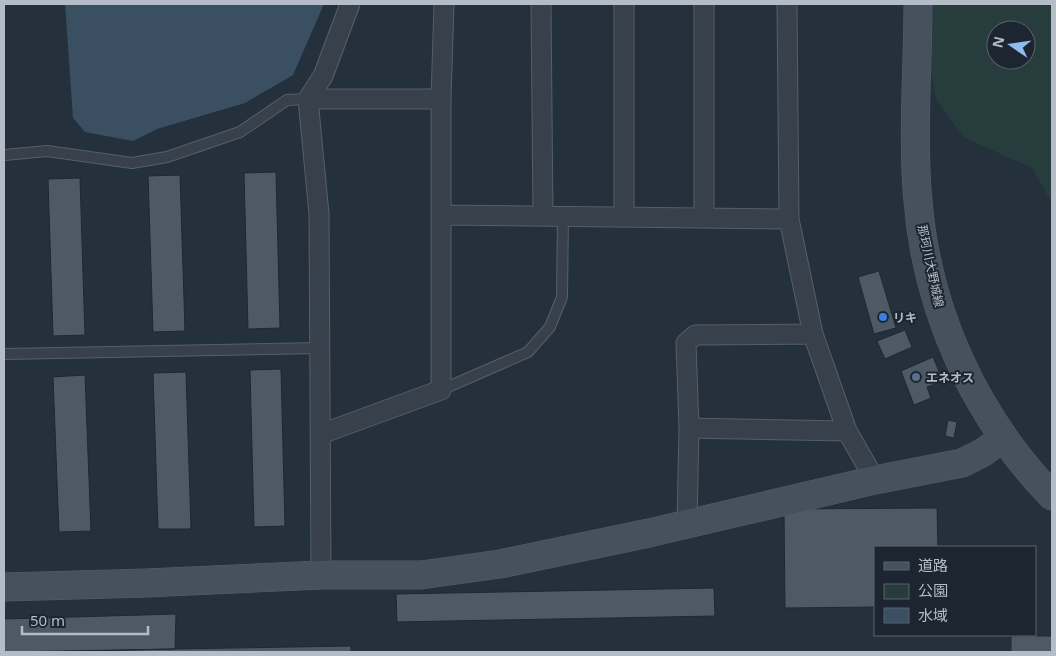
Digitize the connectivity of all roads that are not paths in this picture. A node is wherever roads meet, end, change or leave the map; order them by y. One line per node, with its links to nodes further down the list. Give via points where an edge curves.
1 (350, 4): 8 (street, via 323,76)
2 (444, 4): 9 (street)
3 (542, 4): 12 (street)
4 (624, 4): 14 (street)
5 (704, 4): 15 (street)
6 (787, 4): 16 (street)
7 (918, 4): 24 (street, 那珂川大野城線, via 918,201 926,252 945,325 973,387)
8 (308, 98): 9 (street); 10 (lane, via 288,100 240,132 167,158 132,164 47,151); 18 (street, via 319,214)
9 (441, 99): 11 (street)
10 (4, 155)
11 (441, 215): 12 (street); 20 (street)
12 (543, 216): 13 (street)
13 (563, 216): 14 (street); 20 (lane, via 562,297 550,327 528,352)
14 (624, 217): 15 (street)
15 (704, 218): 16 (street)
16 (789, 219): 17 (street)
17 (813, 334): 21 (street, via 695,334 686,343); 22 (street)
18 (320, 348): 19 (lane); 23 (street)
19 (4, 354)
20 (441, 390): 23 (street)
21 (689, 428): 22 (street); 27 (street)
22 (847, 431): 25 (street)
23 (321, 434): 28 (street)
24 (1003, 438): 25 (street, via 962,463); 26 (street, 那珂川大野城線)
25 (874, 480): 27 (street)
26 (1052, 496)
27 (687, 524): 28 (street, via 500,564 421,575)
28 (321, 575): 29 (street, via 147,584)
29 (4, 586)

